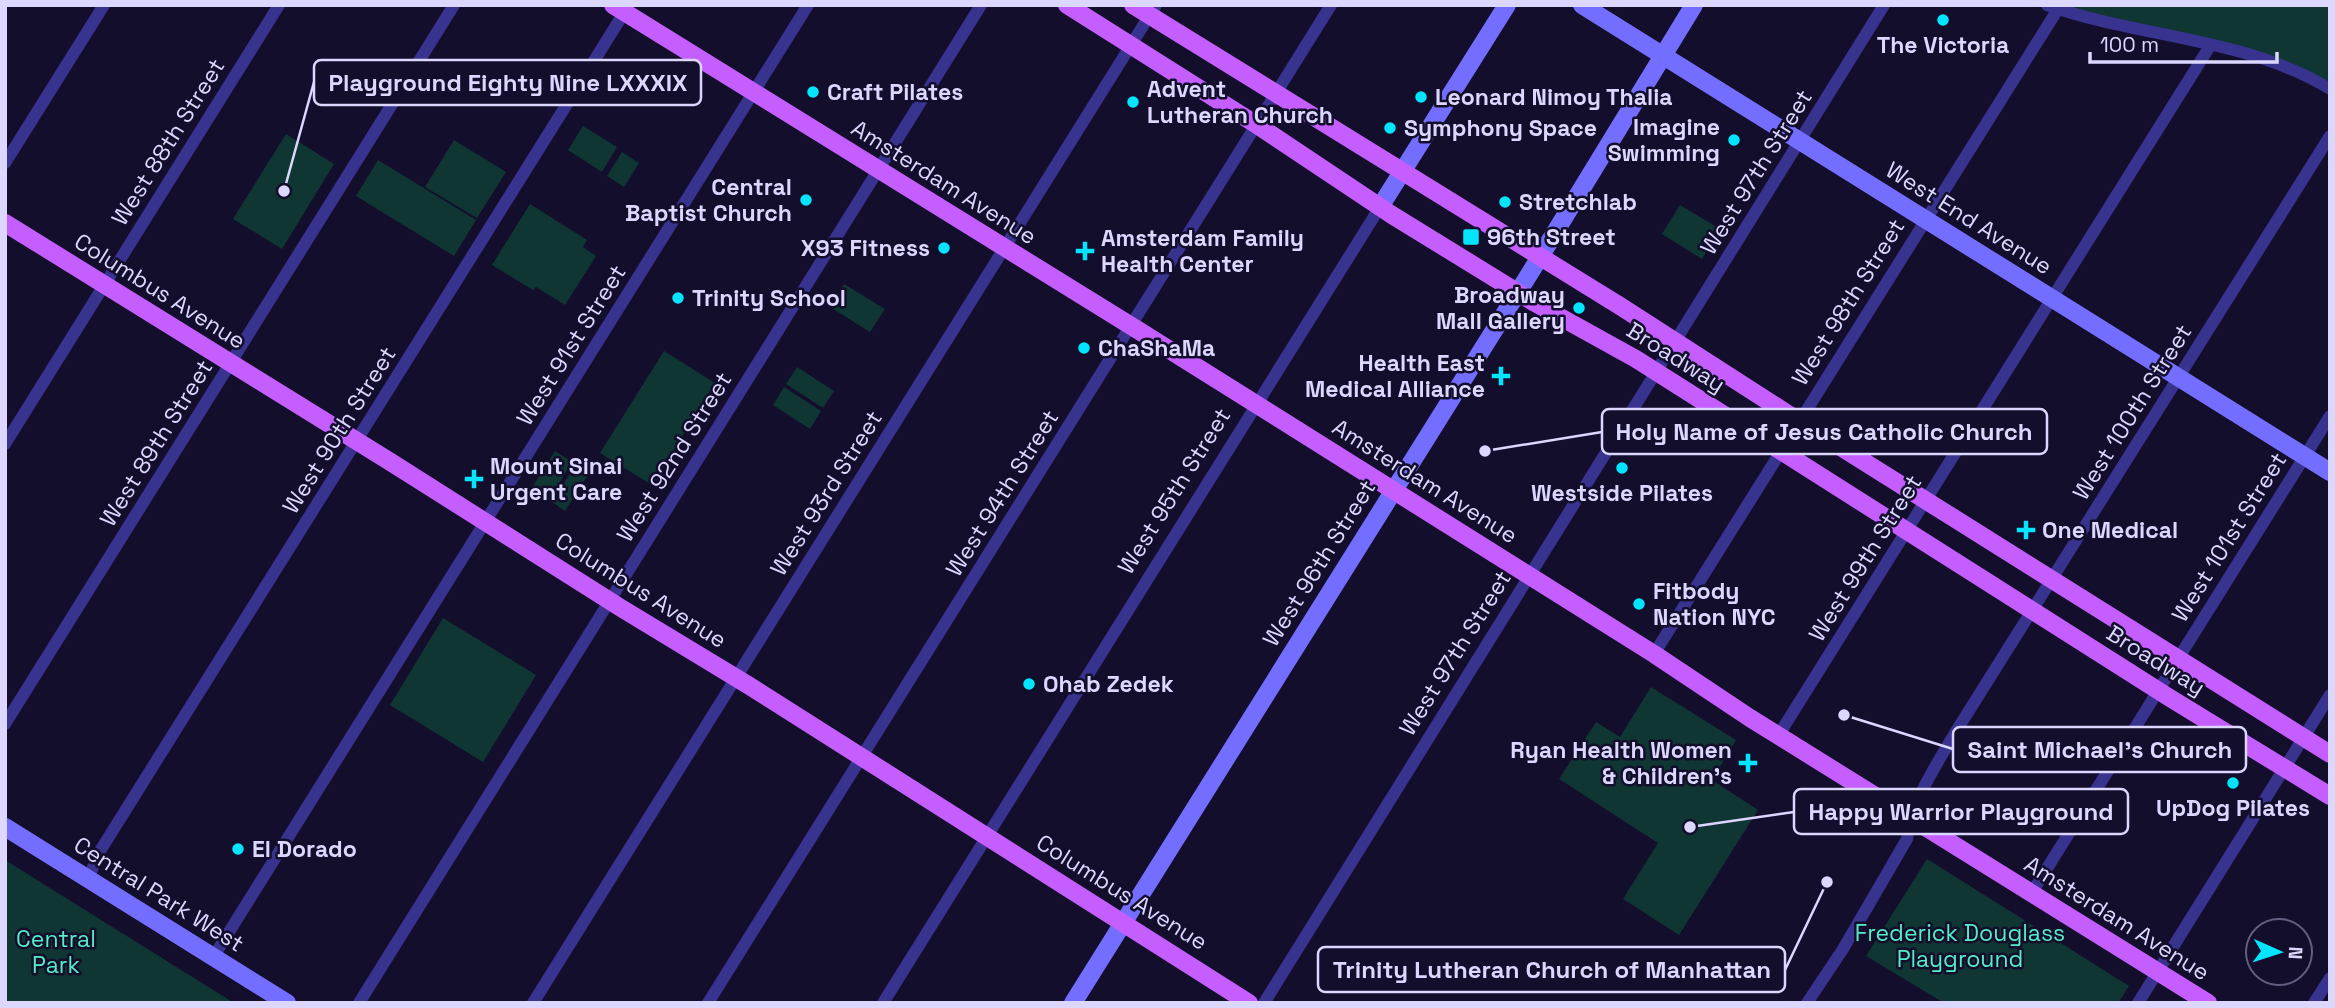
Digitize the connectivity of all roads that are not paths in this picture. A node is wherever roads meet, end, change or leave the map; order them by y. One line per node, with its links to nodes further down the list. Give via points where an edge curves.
1 (104, 5): 25 (street)
2 (279, 5): 33 (street, West 88th Street)
3 (454, 5): 38 (street, West 89th Street)
4 (808, 5): 20 (street, West 91st Street)
5 (981, 5): 26 (street, West 92nd Street)
6 (1068, 5): 16 (main road, Broadway)
7 (1133, 5): 15 (main road, Broadway)
8 (1331, 5): 21 (street, West 94th Street)
9 (1507, 5): 27 (main road, West 95th Street)
10 (1583, 5): 18 (main road, West End Avenue)
11 (1694, 5): 18 (main road, West 96th Street)
12 (1884, 5): 24 (street, West 97th Street)
13 (2052, 7): 17 (street); 29 (street, West 98th Street)
14 (622, 8): 20 (main road, Amsterdam Avenue); 44 (street, West 90th Street)
15 (1153, 10): 16 (street, West 93rd Street); 21 (main road, Broadway)
16 (1131, 46): 22 (main road, Broadway); 31 (street, West 93rd Street)
17 (2210, 46): 19 (street, via 2270,62); 35 (street, West 99th Street)
18 (1663, 55): 24 (main road, West End Avenue); 32 (main road, West 96th Street)
19 (2330, 89)
20 (753, 93): 26 (main road, Amsterdam Avenue); 51 (street, West 91st Street)
21 (1276, 94): 22 (street, West 94th Street); 27 (main road, Broadway)
22 (1257, 125): 28 (main road, Broadway); 36 (street, West 94th Street)
23 (2330, 136): 40 (street, West 100th Street)
24 (1800, 141): 29 (main road, West End Avenue); 37 (street, West 97th Street)
25 (5, 163)
26 (878, 169): 31 (main road, Amsterdam Avenue); 55 (street, West 92nd Street)
27 (1403, 171): 28 (main road, West 95th Street); 32 (main road, Broadway)
28 (1380, 207): 34 (main road, Broadway); 41 (street, West 95th Street)
29 (1925, 219): 35 (main road, West End Avenue); 43 (street, West 98th Street)
30 (5, 223): 33 (main road, Columbus Avenue)
31 (1004, 248): 36 (main road, Amsterdam Avenue); 59 (street, West 93rd Street)
32 (1540, 257): 34 (main road, West 96th Street); 37 (main road, Broadway)
33 (104, 286): 38 (main road, Columbus Avenue); 45 (street, West 88th Street)
34 (1517, 292): 39 (main road, Broadway); 49 (main road, West 96th Street)
35 (2052, 299): 40 (main road, West End Avenue); 50 (street, West 99th Street)
36 (1131, 326): 41 (main road, Amsterdam Avenue); 66 (street, West 94th Street)
37 (1675, 341): 39 (street, West 97th Street); 43 (main road, Broadway)
38 (231, 363): 44 (main road, Columbus Avenue); 62 (street, West 89th Street)
39 (1656, 372): 46 (main road, Broadway); 53 (street, West 97th Street)
40 (2179, 378): 47 (main road, West End Avenue); 54 (street, West 100th Street)
41 (1256, 404): 49 (main road, Amsterdam Avenue); 71 (street, West 95th Street)
42 (2330, 416): 47 (street, West 101st Street)
43 (1799, 421): 46 (street, West 98th Street); 50 (main road, Broadway)
44 (357, 441): 51 (main road, Columbus Avenue); 72 (street, West 90th Street, via 100,851)
45 (5, 443)
46 (1781, 451): 52 (main road, Broadway); 57 (street, West 98th Street)
47 (2304, 457): 48 (main road, West End Avenue); 58 (street, West 101st Street)
48 (2330, 472)
49 (1393, 490): 53 (main road, Amsterdam Avenue); 74 (main road, West 96th Street)
50 (1926, 501): 52 (street, West 99th Street); 54 (main road, Broadway)
51 (485, 522): 55 (main road, Columbus Avenue); 75 (street, West 91st Street)
52 (1908, 530): 56 (main road, Broadway); 63 (street, West 99th Street)
53 (1527, 576): 57 (main road, Amsterdam Avenue); 85 (street, West 97th Street)
54 (2052, 580): 56 (street, West 100th Street); 58 (main road, Broadway)
55 (610, 601): 59 (main road, Columbus Avenue); 79 (street, West 92nd Street)
56 (2033, 611): 60 (main road, Broadway); 69 (street, West 100th Street, via 1926,783)
57 (1654, 654): 63 (main road, Amsterdam Avenue)
58 (2178, 659): 60 (street, West 101st Street); 64 (main road, Broadway)
59 (736, 677): 66 (main road, Columbus Avenue); 80 (street, West 93rd Street)
60 (2158, 691): 67 (main road, Broadway); 73 (street, West 101st Street)
61 (2330, 695): 64 (street)
62 (5, 724)
63 (1778, 736): 69 (main road, Amsterdam Avenue)
64 (2303, 737): 65 (main road, Broadway); 67 (street)
65 (2330, 754)
66 (862, 758): 71 (main road, Columbus Avenue); 81 (street, West 94th Street)
67 (2284, 768): 68 (main road, Broadway); 76 (street)
68 (2330, 796)
69 (1910, 819): 73 (main road, Amsterdam Avenue); 86 (street, West 100th Street, via 1907,839)
70 (5, 827): 72 (main road, Central Park West)
71 (987, 836): 74 (main road, Columbus Avenue); 82 (street, West 95th Street)
72 (88, 879): 75 (main road, Central Park West)
73 (2031, 894): 76 (main road, Amsterdam Avenue)
74 (1124, 921): 83 (main road, West 96th Street); 84 (main road, Columbus Avenue)
75 (214, 956): 78 (main road, Central Park West)
76 (2157, 973): 87 (street); 88 (main road, Amsterdam Avenue)
77 (2330, 978): 89 (street)
78 (287, 1003)
79 (359, 1003)
80 (533, 1003)
81 (708, 1003)
82 (883, 1003)
83 (1073, 1003)
84 (1249, 1003)
85 (1264, 1003)
86 (1807, 1003)
87 (2138, 1003)
88 (2208, 1003)
89 (2314, 1003)

